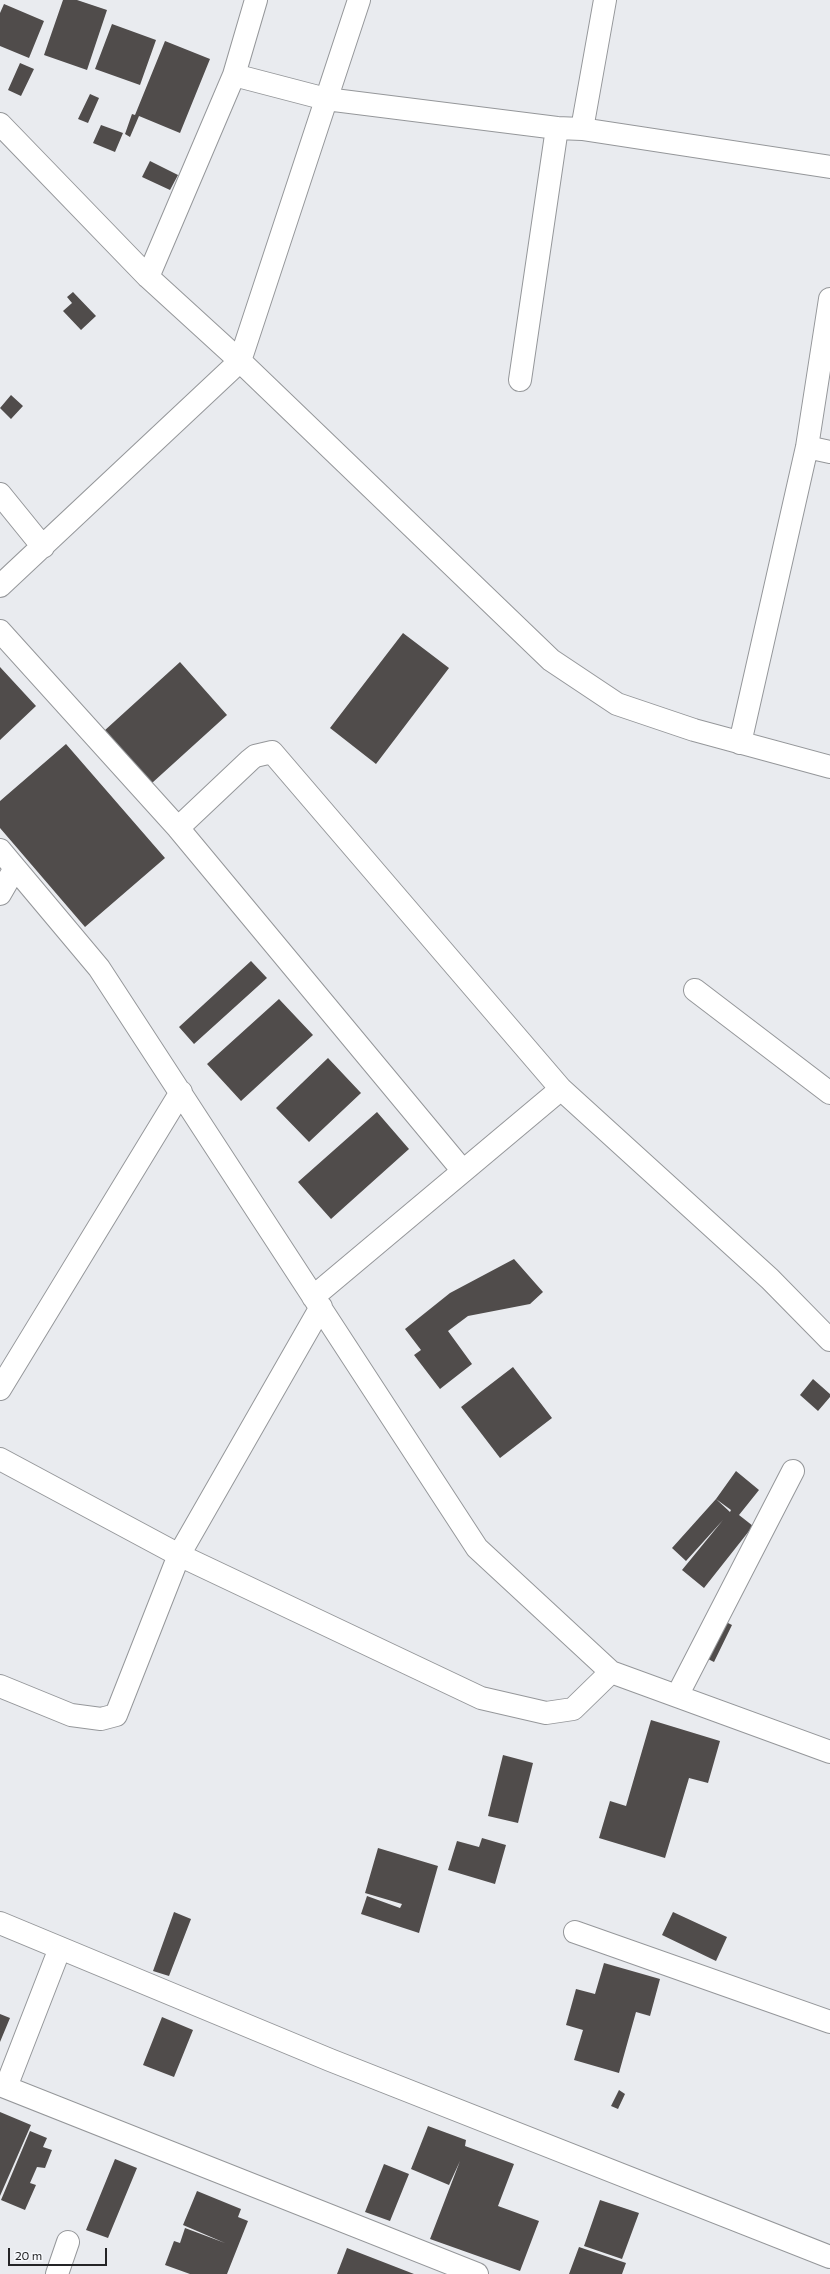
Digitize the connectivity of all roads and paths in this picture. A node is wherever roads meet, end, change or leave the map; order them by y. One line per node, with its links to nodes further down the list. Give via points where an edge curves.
1 (256, 0): 4 (street)
2 (359, 0): 5 (street)
3 (605, 0): 8 (street)
4 (234, 74): 5 (street); 10 (street)
5 (326, 99): 7 (street); 12 (street)
6 (0, 124): 10 (street)
7 (558, 128): 8 (street); 13 (street)
8 (582, 129): 9 (street)
9 (830, 167)
10 (148, 277): 12 (street)
11 (830, 299): 14 (street)
12 (240, 361): 17 (street); 20 (street, via 552,660 617,704)
13 (520, 380)
14 (807, 448): 15 (street); 20 (street)
15 (830, 452)
16 (0, 494): 17 (street)
17 (42, 547): 18 (street)
18 (0, 586)
19 (0, 631): 22 (street)
20 (740, 743): 21 (street)
21 (830, 767)
22 (178, 828): 27 (street, via 250,760 272,752); 30 (street)
23 (0, 850): 24 (street)
24 (15, 868): 25 (street); 28 (street, via 99,968)
25 (0, 894)
26 (695, 990): 29 (street)
27 (561, 1089): 30 (street); 32 (street, via 770,1279)
28 (181, 1092): 31 (street); 33 (street)
29 (830, 1093)
30 (463, 1171): 31 (street)
31 (317, 1302): 36 (street); 37 (street, via 477,1548)
32 (830, 1340)
33 (0, 1389)
34 (0, 1459): 36 (street)
35 (793, 1472): 39 (street)
36 (178, 1555): 37 (street, via 481,1698 546,1713 572,1709); 38 (street, via 116,1715 101,1719 71,1716)
37 (612, 1672): 39 (street)
38 (0, 1686)
39 (677, 1696): 40 (street)
40 (830, 1752)
41 (0, 1923): 43 (street)
42 (575, 1932): 44 (street)
43 (60, 1948): 45 (street); 47 (street, via 330,2060)
44 (830, 2022)
45 (3, 2086): 49 (street)
46 (68, 2242): 48 (street)
47 (830, 2257)
48 (57, 2274)
49 (477, 2274)

